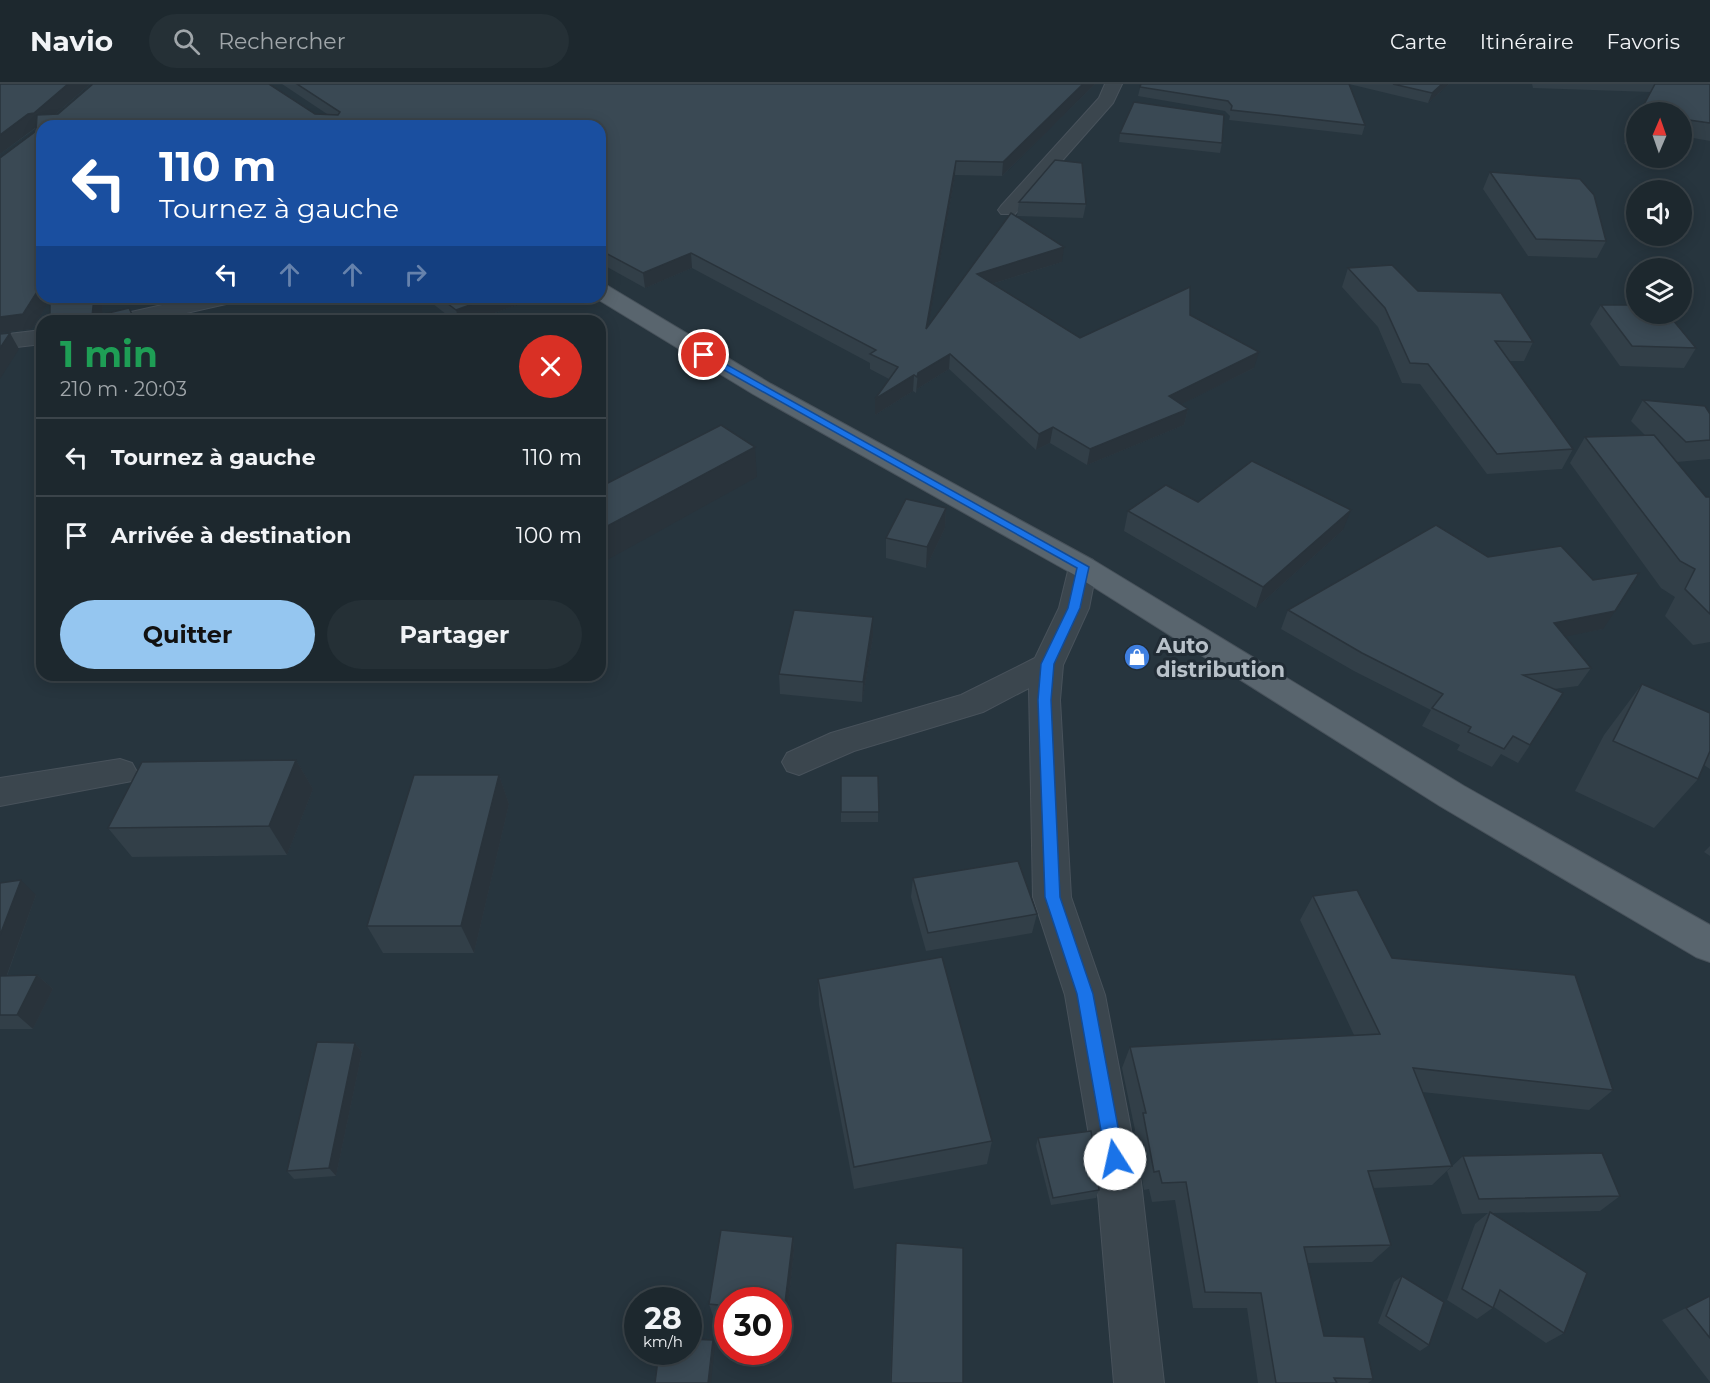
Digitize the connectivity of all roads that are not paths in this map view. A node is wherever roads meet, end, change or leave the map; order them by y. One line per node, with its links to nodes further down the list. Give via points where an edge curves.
1 (1110, 91): 2 (street); 3 (street)
2 (1129, 102)
3 (1008, 210)
4 (606, 295): 9 (main road, via 753,383)
5 (200, 303): 6 (street)
6 (148, 315)
7 (36, 338): 8 (street)
8 (0, 342)
9 (1083, 567): 10 (street, via 1074,608); 14 (main road, via 1452,796)
10 (1047, 664): 11 (street, via 972,704 843,742); 15 (street, via 1044,700 1052,897 1085,994 1119,1182)
11 (799, 762)
12 (120, 772): 13 (street)
13 (0, 792)
14 (1710, 945)
15 (1139, 1383)

